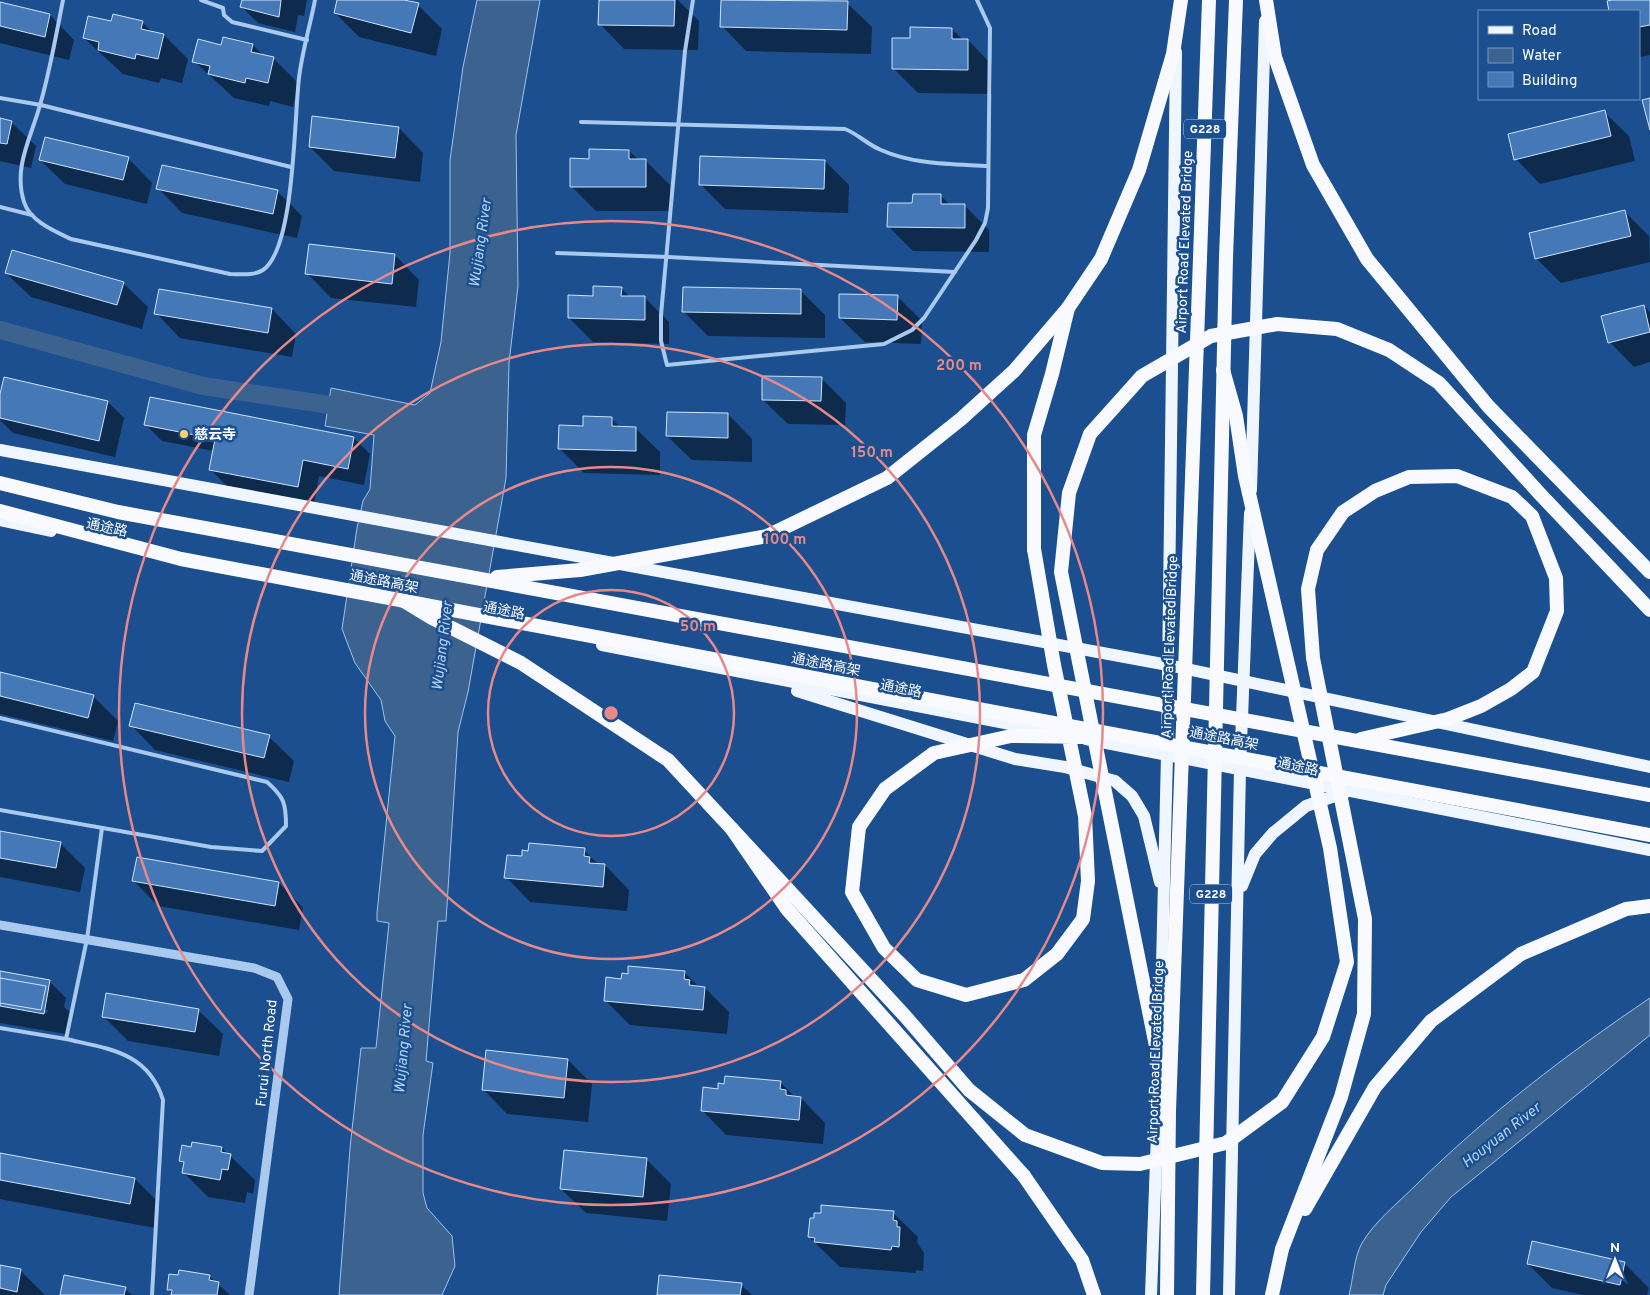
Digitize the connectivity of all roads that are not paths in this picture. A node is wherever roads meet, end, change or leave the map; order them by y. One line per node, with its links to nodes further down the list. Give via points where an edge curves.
1 (63, 0): 12 (lane)
2 (201, 0): 10 (lane, via 219,5 232,22)
3 (316, 0): 10 (lane)
4 (693, 0): 14 (lane)
5 (977, 0): 15 (lane, via 990,28)
6 (1179, 0): 22 (highway, bridge, via 1173,54 1139,170 1101,259); 32 (main road)
7 (1209, 0): 55 (highway, Airport Road Elevated Bridge / G228, bridge)
8 (1236, 0): 23 (highway, G228, bridge)
9 (1266, 0): 28 (highway, via 1275,57 1313,165 1367,259 1488,406); 34 (main road)
10 (307, 40): 16 (lane, via 299,77)
11 (0, 98): 12 (lane)
12 (40, 105): 16 (lane); 18 (lane, via 20,165 24,204)
13 (581, 122): 14 (lane)
14 (678, 126): 15 (lane, via 845,128 880,150 925,163); 20 (lane)
15 (988, 166): 21 (lane, via 985,223)
16 (291, 167): 18 (lane, via 281,241 263,270 246,275 71,239)
17 (0, 207): 18 (lane)
18 (32, 216)
19 (557, 253): 20 (lane)
20 (668, 257): 21 (lane); 21 (lane, via 661,316 661,341 667,365 884,344 912,330 924,318)
21 (955, 272)
22 (1068, 308): 29 (highway, bridge, via 1007,377 961,419 887,478 767,536 580,570); 36 (highway, bridge, via 1034,435 1034,549 1054,664 1064,712 1068,731 1070,740 1086,816 1088,881 1083,919 1057,954 1024,980 966,995 917,980 884,948 852,892 859,828 885,789 934,753 1011,736 1068,737 1078,737 1097,737 1107,738)
23 (1223, 370): 45 (highway, bridge, via 1236,416 1245,476 1330,848 1347,962 1323,1037 1282,1102 1226,1143 1140,1164 1102,1163 1025,1135 969,1090); 62 (highway, G228, bridge)
24 (0, 450): 32 (main road)
25 (0, 483): 29 (highway, 通途路高架, bridge, via 118,512)
26 (0, 511): 30 (highway, 通途路高架, bridge, via 181,559)
27 (0, 520): 30 (main road, 通途路)
28 (1650, 572)
29 (479, 579): 37 (highway, 通途路高架, bridge)
30 (409, 605): 33 (main road, 通途路); 36 (highway, 通途路高架, bridge); 45 (highway, via 521,663 668,760)
31 (1650, 610): 55 (highway, bridge, via 1440,383 1389,350 1337,329 1277,324 1211,336 1142,376 1090,434 1069,493 1061,572)
32 (1168, 664): 34 (main road); 38 (main road)
33 (733, 671): 38 (main road, 通途路); 49 (main road, via 1015,758 1115,781 1132,796 1144,816)
34 (1245, 681): 39 (main road); 40 (main road)
35 (0, 718): 44 (lane, via 252,777 266,782 280,793 286,808 286,826 262,852)
36 (1135, 738): 46 (highway, 通途路高架, bridge)
37 (1355, 741): 42 (highway, 通途路高架, bridge); 56 (highway, bridge, via 1448,719 1481,706 1532,672 1557,611 1556,578 1532,516 1512,498 1457,476 1409,476 1375,491 1343,512 1317,550 1308,588 1313,658 1365,919 1364,1014 1341,1097)
38 (1167, 755): 40 (main road, 通途路); 49 (main road)
39 (1650, 767)
40 (1240, 769): 41 (main road, 通途路); 48 (main road)
41 (1347, 792): 47 (main road, 通途路); 48 (main road, via 1306,806 1273,833 1256,854)
42 (1650, 795)
43 (0, 810): 44 (lane)
44 (102, 828): 52 (lane)
45 (732, 829): 59 (highway, bridge, via 787,909 1024,1176 1082,1260)
46 (1650, 835)
47 (1650, 850)
48 (1239, 893): 63 (main road)
49 (1164, 902): 60 (main road)
50 (1650, 906): 56 (highway, bridge, via 1626,909 1521,954 1431,1021 1375,1087)
51 (0, 925): 52 (street, Furui North Road)
52 (87, 939): 54 (lane); 58 (street, Furui North Road, via 254,968 277,977 288,999)
53 (0, 1028): 54 (lane)
54 (66, 1039): 57 (lane, via 125,1054 150,1073 159,1086 163,1100)
55 (1169, 1111): 61 (highway, Airport Road Elevated Bridge / G228, bridge)
56 (1282, 1249): 64 (highway)
57 (152, 1295)
58 (250, 1295)
59 (1094, 1295)
60 (1151, 1295)
61 (1167, 1295)
62 (1203, 1295)
63 (1229, 1295)
64 (1272, 1295)

